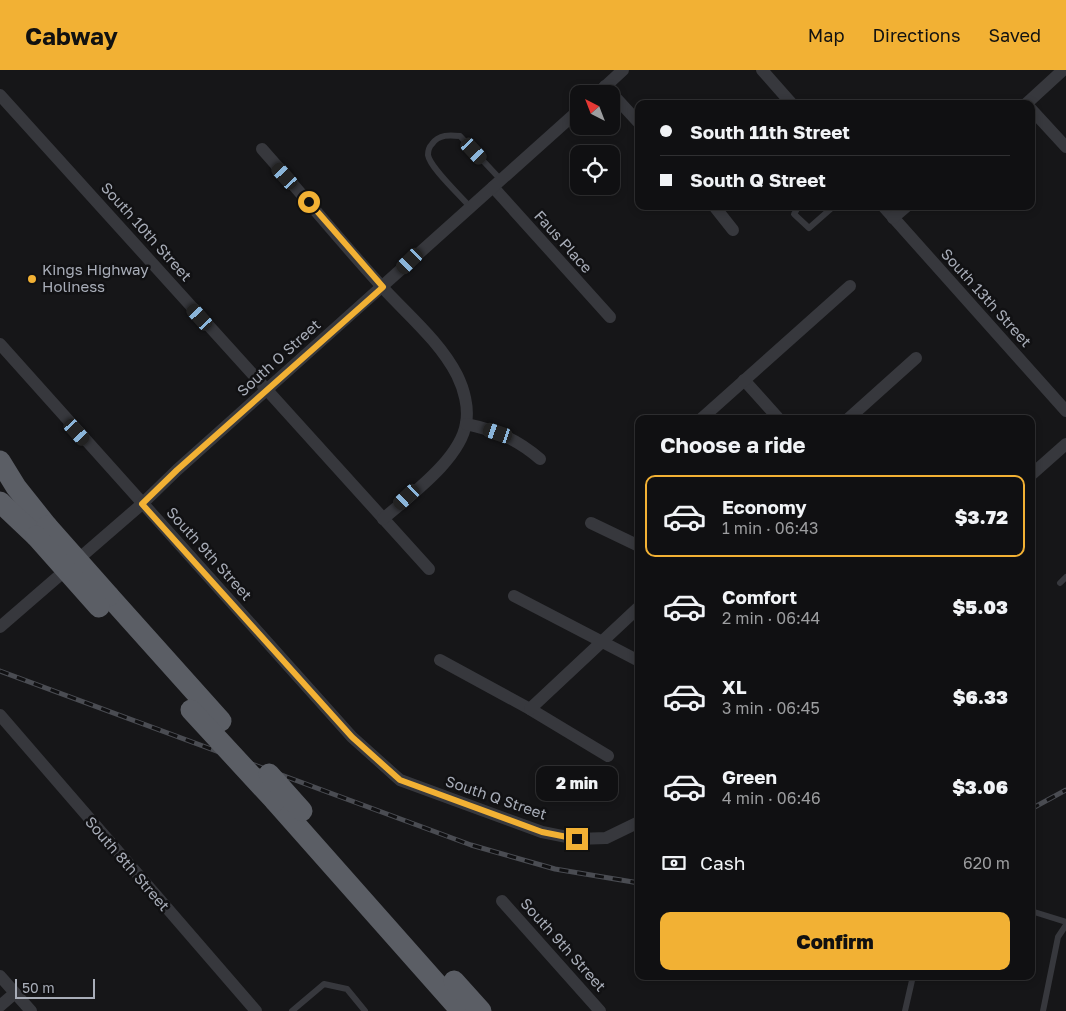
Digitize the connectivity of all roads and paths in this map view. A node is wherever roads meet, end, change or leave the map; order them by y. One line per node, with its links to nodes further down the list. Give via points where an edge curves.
1 (623, 70): 4 (street)
2 (762, 70): 6 (street)
3 (1063, 70): 7 (street)
4 (606, 85)
5 (0, 95): 29 (street, South 10th Street)
6 (788, 100)
7 (1030, 100)
8 (620, 106): 11 (street)
9 (1035, 113): 12 (street)
10 (570, 118): 14 (street, South O Street)
11 (635, 120)
12 (1066, 147)
13 (262, 149): 24 (street)
14 (497, 184): 15 (street, South O Street); 15 (lane, via 460,136 435,139 428,155 433,165); 25 (street, Faus Place)
15 (470, 207): 24 (street, South O Street)
16 (717, 210): 22 (street)
17 (796, 210): 18 (lane, via 794,214 808,228)
18 (829, 210)
19 (886, 210): 21 (street, South 13th Street)
20 (902, 210): 21 (street)
21 (893, 218): 30 (street, South 13th Street)
22 (733, 230)
23 (850, 286): 28 (street)
24 (383, 287): 29 (street, South O Street); 34 (street, via 435,343 458,376 467,409)
25 (610, 318)
26 (0, 344): 40 (street, South 9th Street)
27 (916, 358): 33 (street)
28 (744, 380): 31 (street); 32 (street)
29 (267, 391): 40 (street, South O Street); 41 (street, South 10th Street)
30 (1066, 410)
31 (705, 415)
32 (775, 415)
33 (852, 415)
34 (466, 424): 36 (street, via 511,437); 41 (street, via 444,464)
35 (1066, 444): 38 (street)
36 (540, 459)
37 (0, 461): 43 (highway)
38 (1035, 471)
39 (0, 502): 43 (highway)
40 (142, 504): 51 (street, South O Street); 58 (street, South 9th Street, via 352,737)
41 (383, 519): 45 (street, South 10th Street)
42 (591, 523): 44 (street)
43 (42, 531): 49 (highway, bridge)
44 (635, 544)
45 (428, 568)
46 (1066, 577): 47 (lane)
47 (1060, 583)
48 (514, 596): 52 (street)
49 (104, 602): 71 (highway, bridge, via 191,710); 72 (highway, bridge, via 221,721)
50 (635, 611): 52 (street)
51 (1, 622)
52 (602, 640): 53 (street); 55 (street)
53 (635, 659)
54 (440, 660): 55 (street)
55 (530, 709): 57 (street)
56 (0, 715): 68 (street, South 8th Street)
57 (608, 756)
58 (400, 780): 59 (street, South Q Street, via 542,832 577,839 606,838)
59 (635, 824)
60 (502, 901): 73 (street, South 9th Street)
61 (1035, 913): 62 (lane)
62 (1066, 923): 75 (lane, via 1058,937)
63 (0, 976): 65 (street)
64 (912, 980): 74 (lane)
65 (15, 993): 66 (street); 67 (street)
66 (0, 1006)
67 (31, 1011)
68 (256, 1011)
69 (292, 1011): 70 (lane, via 324,984 347,989)
70 (365, 1011)
71 (461, 1011)
72 (481, 1011)
73 (600, 1011)
74 (905, 1011)
75 (1043, 1011)

